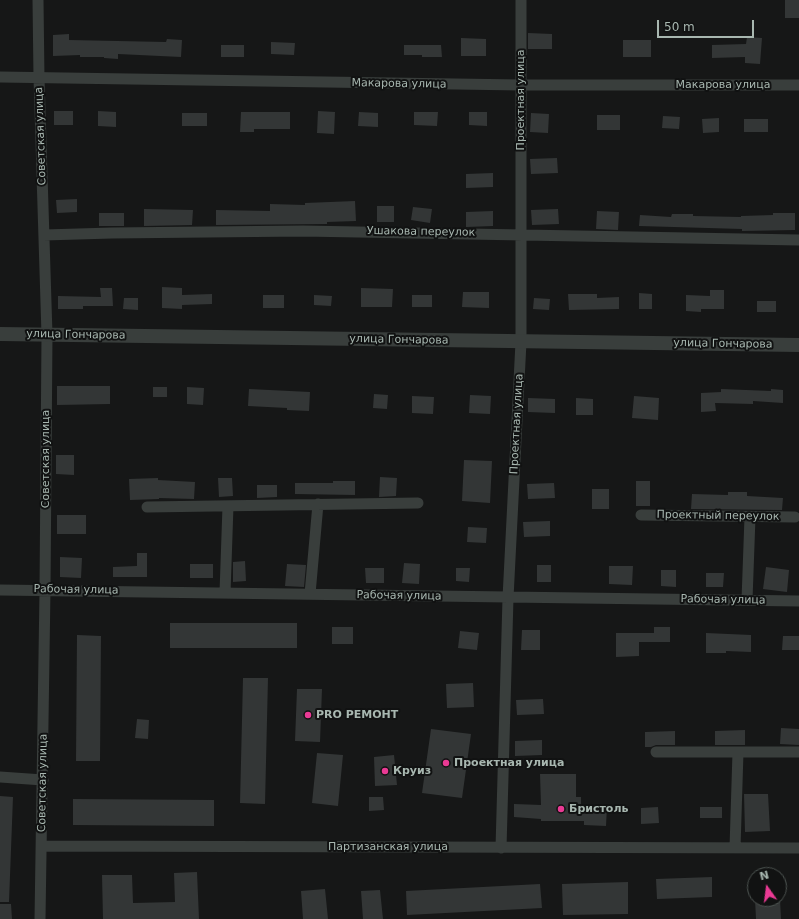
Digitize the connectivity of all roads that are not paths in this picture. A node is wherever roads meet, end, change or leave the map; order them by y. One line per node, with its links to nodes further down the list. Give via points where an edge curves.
1 (38, 0): 4 (street, Советская улица)
2 (521, 0): 5 (street, Проектная улица)
3 (0, 77): 4 (street, Макарова улица)
4 (39, 78): 5 (street, Макарова улица); 8 (street, Советская улица)
5 (521, 85): 6 (street, Макарова улица); 7 (street, Проектная улица)
6 (799, 85)
7 (521, 234): 8 (street, Ушакова переулок, via 303,230); 9 (street, Ушакова переулок); 12 (street, Проектная улица)
8 (44, 236): 11 (street, Советская улица)
9 (799, 240)
10 (0, 334): 11 (street, улица Гончарова)
11 (47, 335): 12 (street, улица Гончарова); 22 (street, Советская улица)
12 (521, 342): 13 (street, улица Гончарова); 25 (street, Проектная улица)
13 (799, 345)
14 (418, 503): 15 (street)
15 (318, 504): 16 (street); 24 (street)
16 (228, 506): 17 (street); 23 (street)
17 (147, 507)
18 (641, 515): 19 (street, Проектный переулок)
19 (750, 517): 20 (street, Проектный переулок); 26 (street)
20 (795, 517)
21 (0, 590): 22 (street, Рабочая улица)
22 (45, 590): 23 (street, Рабочая улица); 32 (street, Советская улица)
23 (226, 593): 24 (street, Рабочая улица)
24 (310, 594): 25 (street, Рабочая улица)
25 (508, 598): 26 (street, Рабочая улица); 34 (street, Проектная улица)
26 (747, 600): 27 (street, Рабочая улица)
27 (799, 601)
28 (656, 752): 29 (street)
29 (738, 752): 30 (street); 35 (street)
30 (799, 752)
31 (0, 777): 32 (street)
32 (43, 780): 33 (street, Советская улица)
33 (42, 846): 34 (street, Партизанская улица); 37 (street, Советская улица)
34 (501, 848): 35 (street, Партизанская улица)
35 (735, 848): 36 (street, Партизанская улица)
36 (799, 848)
37 (40, 919)

